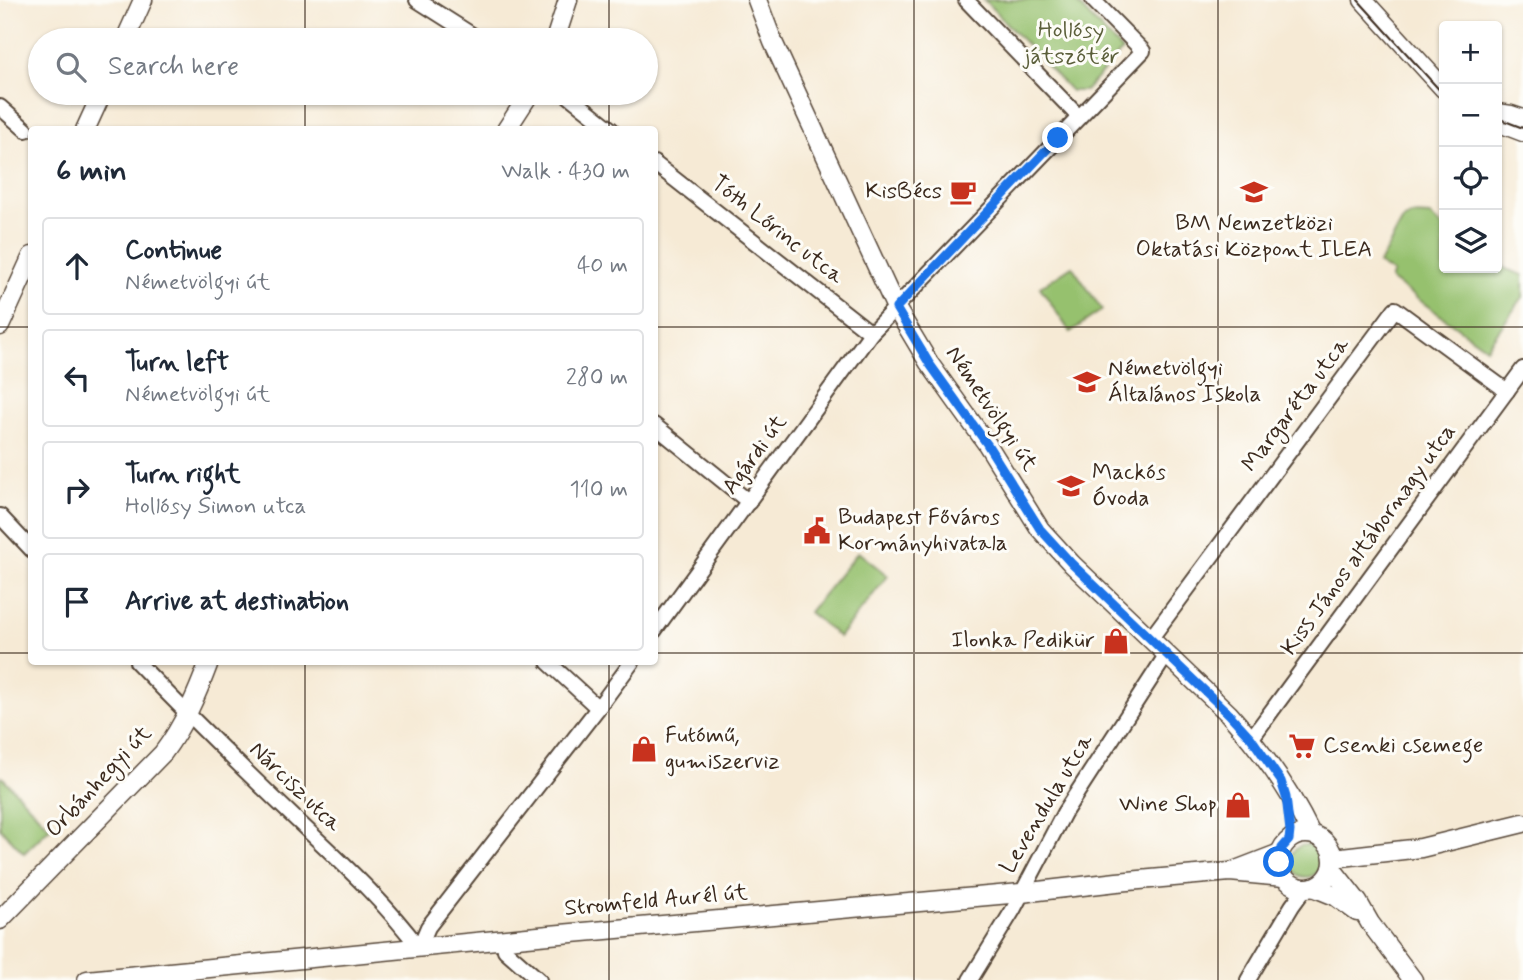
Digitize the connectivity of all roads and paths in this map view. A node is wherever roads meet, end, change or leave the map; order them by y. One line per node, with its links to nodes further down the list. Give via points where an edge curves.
1 (143, 0): 8 (street)
2 (417, 0): 9 (street)
3 (568, 0): 10 (street)
4 (757, 0): 27 (street, Németvölgyi út)
5 (966, 0): 17 (street)
6 (1093, 0): 17 (street, Agárdi út, via 1143,51)
7 (1363, 0): 11 (street)
8 (130, 28)
9 (462, 28)
10 (559, 28)
11 (1439, 84)
12 (96, 105): 20 (street)
13 (522, 105): 21 (street)
14 (580, 105): 22 (street)
15 (0, 107): 23 (street)
16 (1502, 114): 18 (street)
17 (1079, 117): 27 (street, Agárdi út)
18 (1523, 119)
19 (1502, 124): 24 (street)
20 (87, 126)
21 (509, 126)
22 (607, 126)
23 (26, 130)
24 (1523, 132)
25 (658, 166): 29 (street, Tóth Lőrinc utca)
26 (28, 265): 28 (street)
27 (896, 308): 29 (street, Agárdi út); 37 (street, Németvölgyi út, via 1040,529)
28 (0, 326)
29 (871, 333): 33 (street, Agárdi út)
30 (1523, 369): 31 (street, Kiss János altábornagy utca)
31 (1507, 391): 37 (street, Margaréta utca, via 1395,309); 45 (street, Kiss János altábornagy utca)
32 (658, 428): 33 (street)
33 (749, 502): 36 (street, Agárdi út)
34 (0, 516): 35 (street)
35 (28, 546)
36 (658, 626)
37 (1151, 638): 38 (street, Németvölgyi út)
38 (1167, 654): 45 (street, Németvölgyi út); 54 (street, Levendula utca, via 1065,813)
39 (140, 665): 44 (street, Nárcisz utca)
40 (208, 665): 44 (street, Orbánhegyi út)
41 (551, 665): 43 (street)
42 (630, 665): 43 (street)
43 (598, 708): 58 (street, via 428,927)
44 (187, 715): 55 (street, Orbánhegyi út, via 163,753); 58 (street, Nárcisz utca, via 367,888)
45 (1251, 738): 46 (street, Németvölgyi út)
46 (1281, 781): 48 (street, Németvölgyi út); 49 (street, Németvölgyi út, via 1289,818)
47 (1523, 823): 50 (street, via 1442,845)
48 (1311, 834): 49 (street); 50 (street, via 1326,842)
49 (1284, 847): 51 (street, Stromfeld Aurél út); 52 (street, via 1280,870)
50 (1332, 864): 53 (street, via 1326,878); 56 (street)
51 (1230, 872): 52 (street, Stromfeld Aurél út); 54 (street, Stromfeld Aurél út)
52 (1284, 877): 53 (street, via 1297,886)
53 (1309, 887): 56 (street, via 1335,895); 62 (street, via 1292,906)
54 (1021, 893): 57 (street, Stromfeld Aurél út); 61 (street, Levendula utca)
55 (0, 920)
56 (1370, 923): 63 (street)
57 (503, 939): 58 (street, Stromfeld Aurél út); 60 (street, via 505,950)
58 (419, 948): 59 (street, Stromfeld Aurél út)
59 (87, 980)
60 (539, 980)
61 (971, 980)
62 (1248, 980)
63 (1413, 980)

